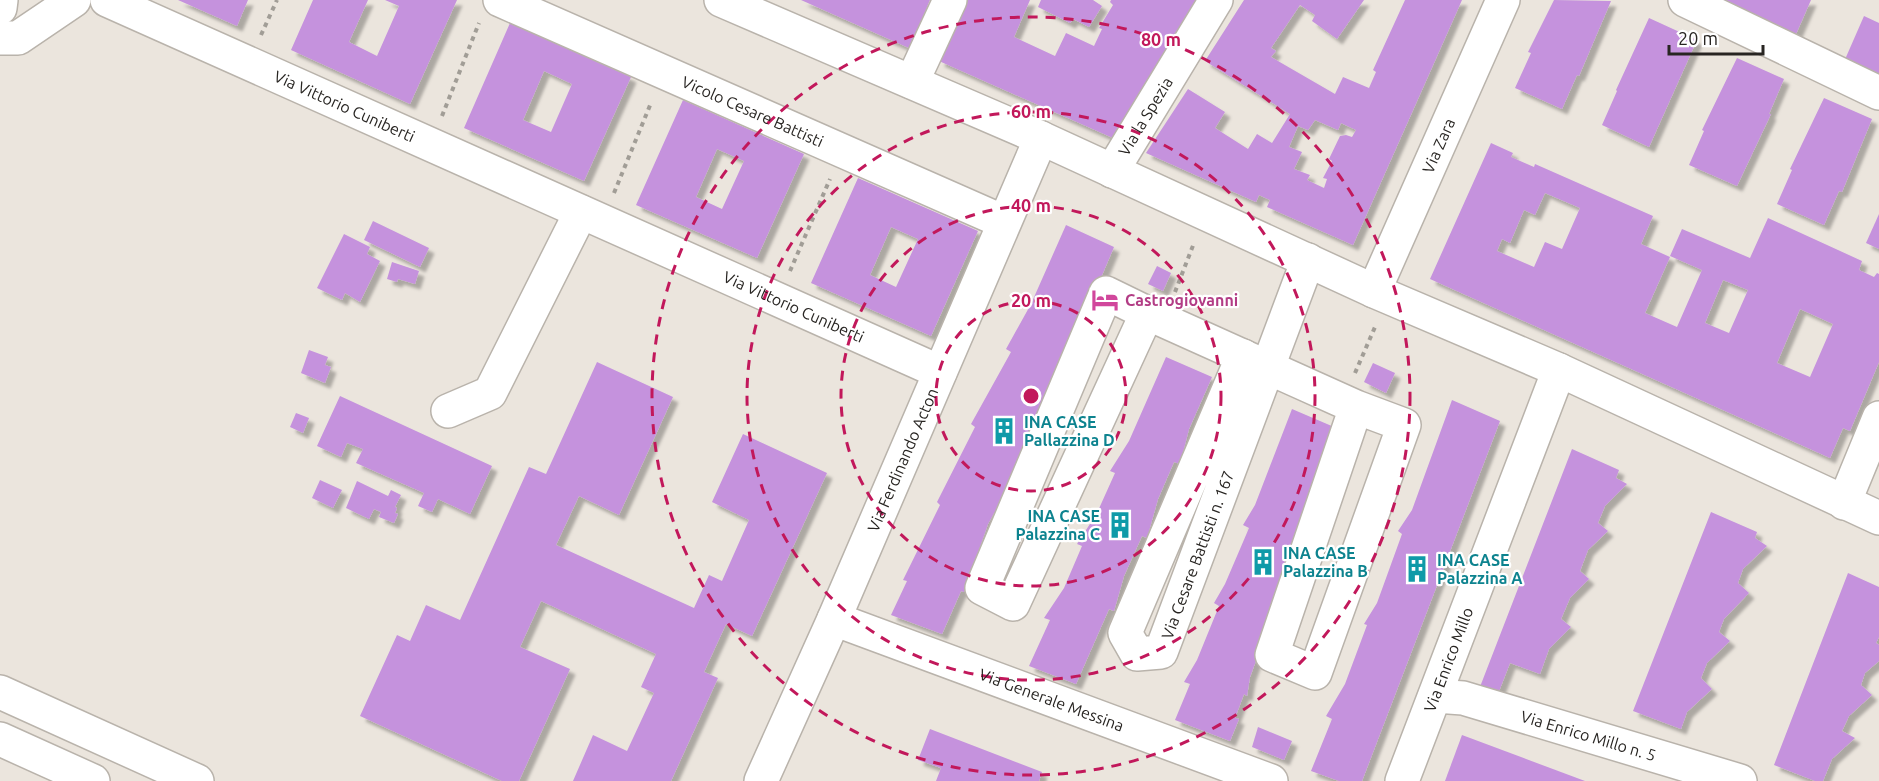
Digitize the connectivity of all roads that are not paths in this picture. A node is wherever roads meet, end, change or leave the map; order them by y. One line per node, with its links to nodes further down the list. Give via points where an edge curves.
1 (1, 0): 9 (street)
2 (74, 0): 11 (street)
3 (107, 0): 16 (street, Via Vittorio Cuniberti)
4 (721, 0): 12 (street)
5 (950, 0): 12 (street)
6 (1216, 0): 15 (street, Via la Spezia)
7 (1503, 0): 19 (street, Via Zara)
8 (1686, 0): 13 (street)
9 (0, 8)
10 (490, 11): 17 (street, Vicolo Cesare Battisti, via 663,72)
11 (9, 38)
12 (912, 82): 14 (street)
13 (1879, 93)
14 (1041, 138): 15 (street); 17 (street, Via Ferdinando Acton)
15 (1112, 171): 18 (street)
16 (592, 217): 23 (street, Via Vittorio Cuniberti); 25 (street, via 490,393)
17 (1004, 222): 23 (street, Via Ferdinando Acton)
18 (1308, 260): 19 (street); 21 (street)
19 (1381, 293): 22 (street)
20 (1156, 317): 20 (street, via 1014,604 982,588 1106,292); 21 (street)
21 (1255, 361): 21 (street, Via Cesare Battisti n. 167, via 1125,633 1137,654 1161,652); 24 (street)
22 (1559, 369): 27 (street); 31 (street, Via Enrico Millo)
23 (940, 372): 29 (street, Via Ferdinando Acton)
24 (1350, 404): 24 (street, via 1272,655 1315,673 1404,425)
25 (448, 411)
26 (1879, 418): 27 (street)
27 (1844, 504): 28 (street)
28 (1879, 518)
29 (834, 619): 35 (street, Via Ferdinando Acton); 36 (street, Via Generale Messina)
30 (0, 692): 34 (street)
31 (1435, 696): 37 (street, Via Enrico Millo); 38 (street, Via Enrico Millo n. 5, via 1462,698)
32 (0, 739): 33 (street)
33 (93, 781)
34 (197, 781)
35 (761, 781)
36 (1271, 781)
37 (1402, 781)
38 (1740, 781)

